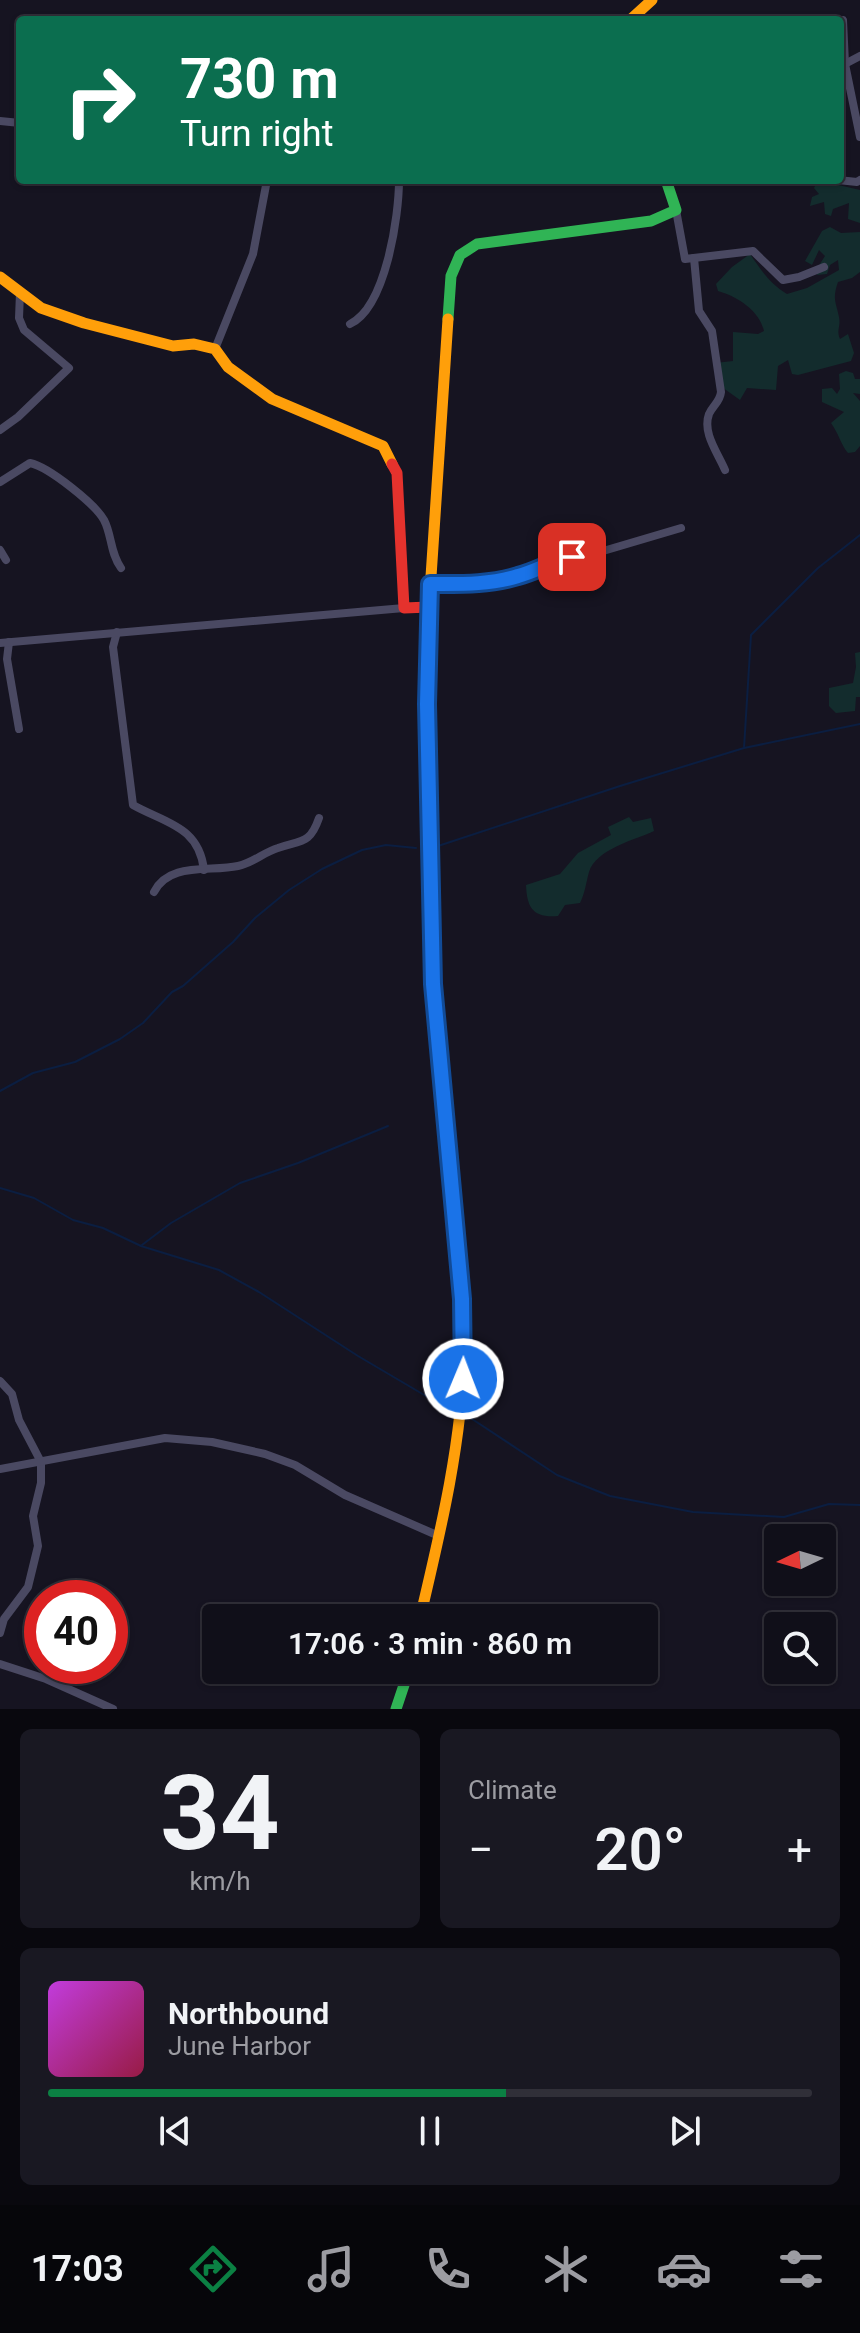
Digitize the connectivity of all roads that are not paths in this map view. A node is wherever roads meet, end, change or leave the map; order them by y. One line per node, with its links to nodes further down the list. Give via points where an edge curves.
1 (652, 0): 2 (street)
2 (634, 16)
3 (844, 73): 4 (street)
4 (860, 137)
5 (266, 184): 14 (street, via 253,254)
6 (399, 184): 13 (street, via 397,224 386,267 373,298)
7 (667, 184): 8 (street)
8 (676, 210): 9 (street, via 685,259); 22 (street, via 651,221 477,244 460,255 451,276)
9 (694, 258): 10 (street, via 753,251 783,280); 16 (street, via 699,311 712,331 721,392 707,428)
10 (824, 267)
11 (0, 277): 12 (street)
12 (20, 293): 14 (street, via 41,308 84,323 173,346); 15 (street, via 24,330 69,368)
13 (350, 324)
14 (215, 349): 24 (street, via 228,367 272,399 387,449 397,473)
15 (0, 430)
16 (725, 470)
17 (0, 482): 21 (street, via 30,463 62,481 105,521)
18 (681, 528): 22 (street, via 550,562 520,576)
19 (0, 550): 20 (street)
20 (6, 560)
21 (121, 568)
22 (430, 584): 23 (street)
23 (429, 607): 24 (street); 34 (street, via 433,984 464,1351)
24 (404, 608): 25 (street)
25 (117, 632): 26 (street); 29 (street, via 113,647 133,805 190,837)
26 (5, 643): 27 (street)
27 (19, 729)
28 (319, 818): 29 (street, via 306,840 243,864)
29 (204, 870): 30 (street, via 176,871 162,878)
30 (154, 892)
31 (0, 1381): 32 (street, via 12,1394)
32 (41, 1462): 33 (street); 34 (street, via 165,1438 241,1447 295,1465 345,1495); 36 (street, via 33,1516 38,1548 28,1587)
33 (0, 1469)
34 (439, 1536): 35 (street)
35 (423, 1604)
36 (0, 1633)
37 (0, 1664): 39 (street)
38 (404, 1684): 42 (street)
39 (91, 1700): 40 (street); 41 (street)
40 (86, 1709)
41 (113, 1709)
42 (396, 1709)

